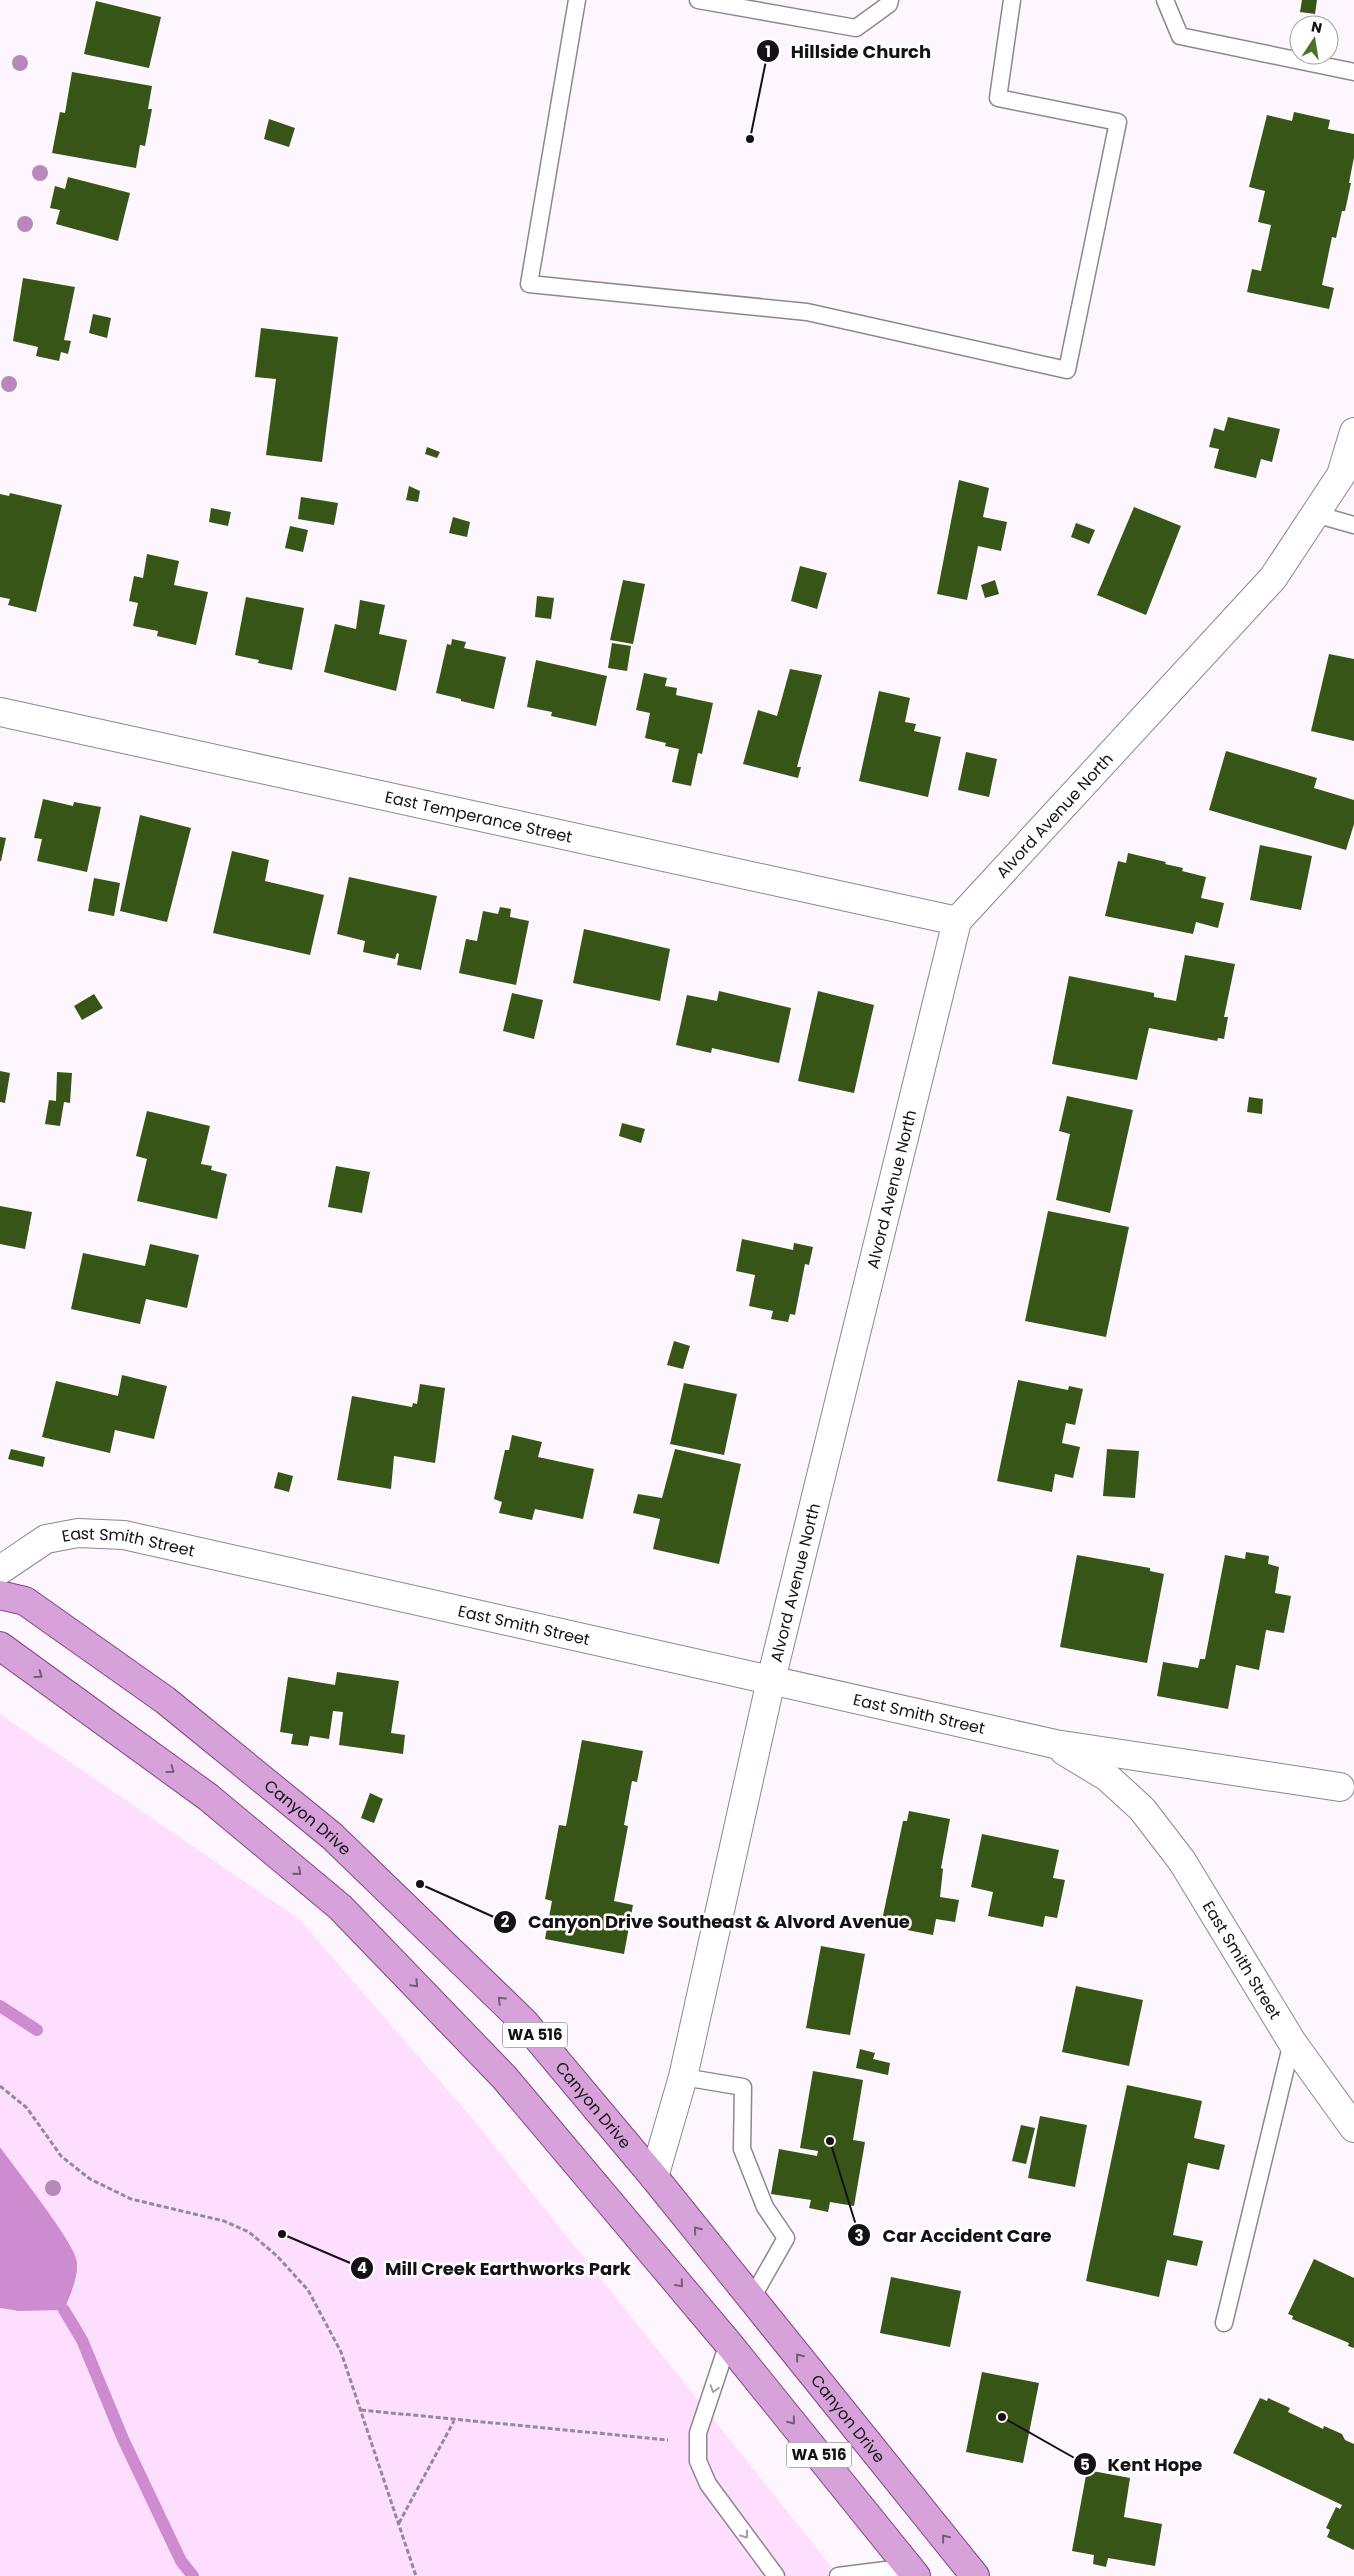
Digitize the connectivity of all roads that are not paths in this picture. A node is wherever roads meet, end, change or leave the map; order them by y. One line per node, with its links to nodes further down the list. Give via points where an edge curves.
1 (577, 0): 3 (lane, via 529,284 807,312 1067,370 1118,122 998,98)
2 (698, 0): 5 (lane, via 856,28)
3 (1012, 0)
4 (1165, 0): 6 (lane, via 1180,36)
5 (891, 1)
6 (1354, 72)
7 (1354, 432): 8 (street, Alvord Avenue North, via 1341,475)
8 (1315, 514): 9 (lane); 11 (street, Alvord Avenue North, via 1273,578)
9 (1354, 525)
10 (0, 712): 11 (street, East Temperance Street)
11 (957, 921): 15 (street, Alvord Avenue North)
12 (0, 1570): 15 (street, East Smith Street, via 46,1539 78,1533 124,1535)
13 (0, 1595): 21 (main road, Canyon Drive / WA 516, one-way to 13, via 524,2022 332,1836 165,1700 25,1601)
14 (0, 1646): 24 (main road, WA 516, one-way to 24, via 208,1797 340,1906 504,2077)
15 (771, 1680): 16 (street, East Smith Street); 19 (street, Alvord Avenue North)
16 (1055, 1744): 17 (street, East Smith Street); 18 (street, East Smith Street, via 1107,1777 1142,1809 1182,1861)
17 (1340, 1787)
18 (1292, 2042): 20 (street, East Smith Street); 23 (lane)
19 (683, 2077): 21 (street, Alvord Avenue North); 22 (lane, via 743,2087 742,2149 765,2208 786,2238)
20 (1353, 2127)
21 (654, 2177): 22 (main road, Canyon Drive / WA 516, one-way to 21)
22 (752, 2298): 28 (main road, Canyon Drive / WA 516, one-way to 22)
23 (1224, 2322)
24 (728, 2343): 25 (main road, WA 516, one-way to 25); 26 (lane, one-way to 26, via 698,2432 698,2461 708,2484)
25 (913, 2571): 27 (lane)
26 (776, 2576)
27 (838, 2576)
28 (975, 2576)

